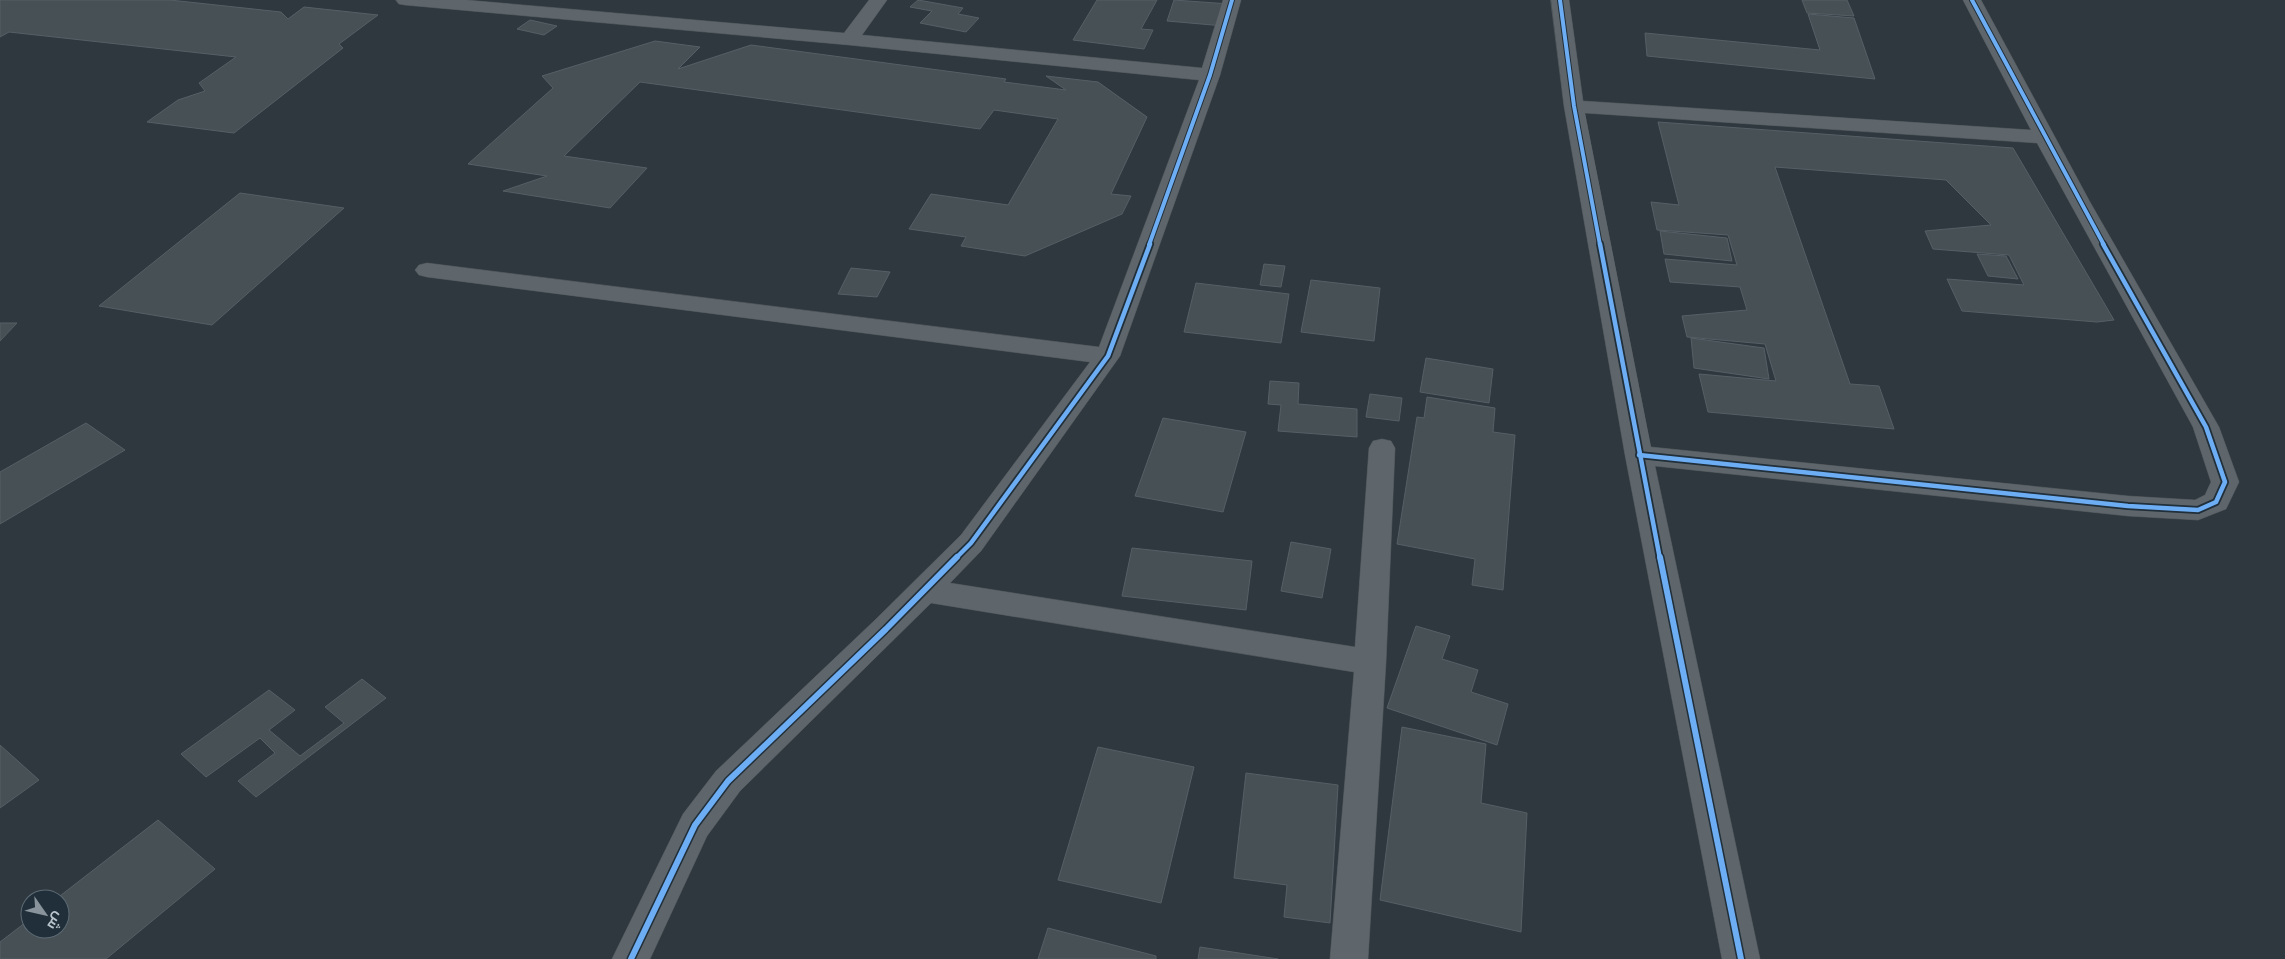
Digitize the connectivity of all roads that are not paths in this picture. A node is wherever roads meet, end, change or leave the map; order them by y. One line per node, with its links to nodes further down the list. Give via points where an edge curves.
1 (405, 0): 6 (street)
2 (878, 0): 7 (street)
3 (1232, 0): 8 (street)
4 (1560, 0): 9 (street)
5 (1972, 0): 10 (street)
6 (526, 5): 7 (street)
7 (849, 39): 8 (street)
8 (1210, 76): 12 (street)
9 (1574, 106): 10 (street); 14 (street)
10 (2046, 137): 14 (street, via 2079,202 2206,427 2225,482 2216,502 2198,510 2128,506 1980,488)
11 (427, 270): 12 (street)
12 (1108, 356): 15 (street, via 971,544)
13 (1382, 448): 16 (street)
14 (1639, 455): 19 (street)
15 (924, 590): 16 (street); 17 (street, via 728,781 694,825)
16 (1370, 662): 18 (street)
17 (631, 959)
18 (1349, 959)
19 (1741, 959)

